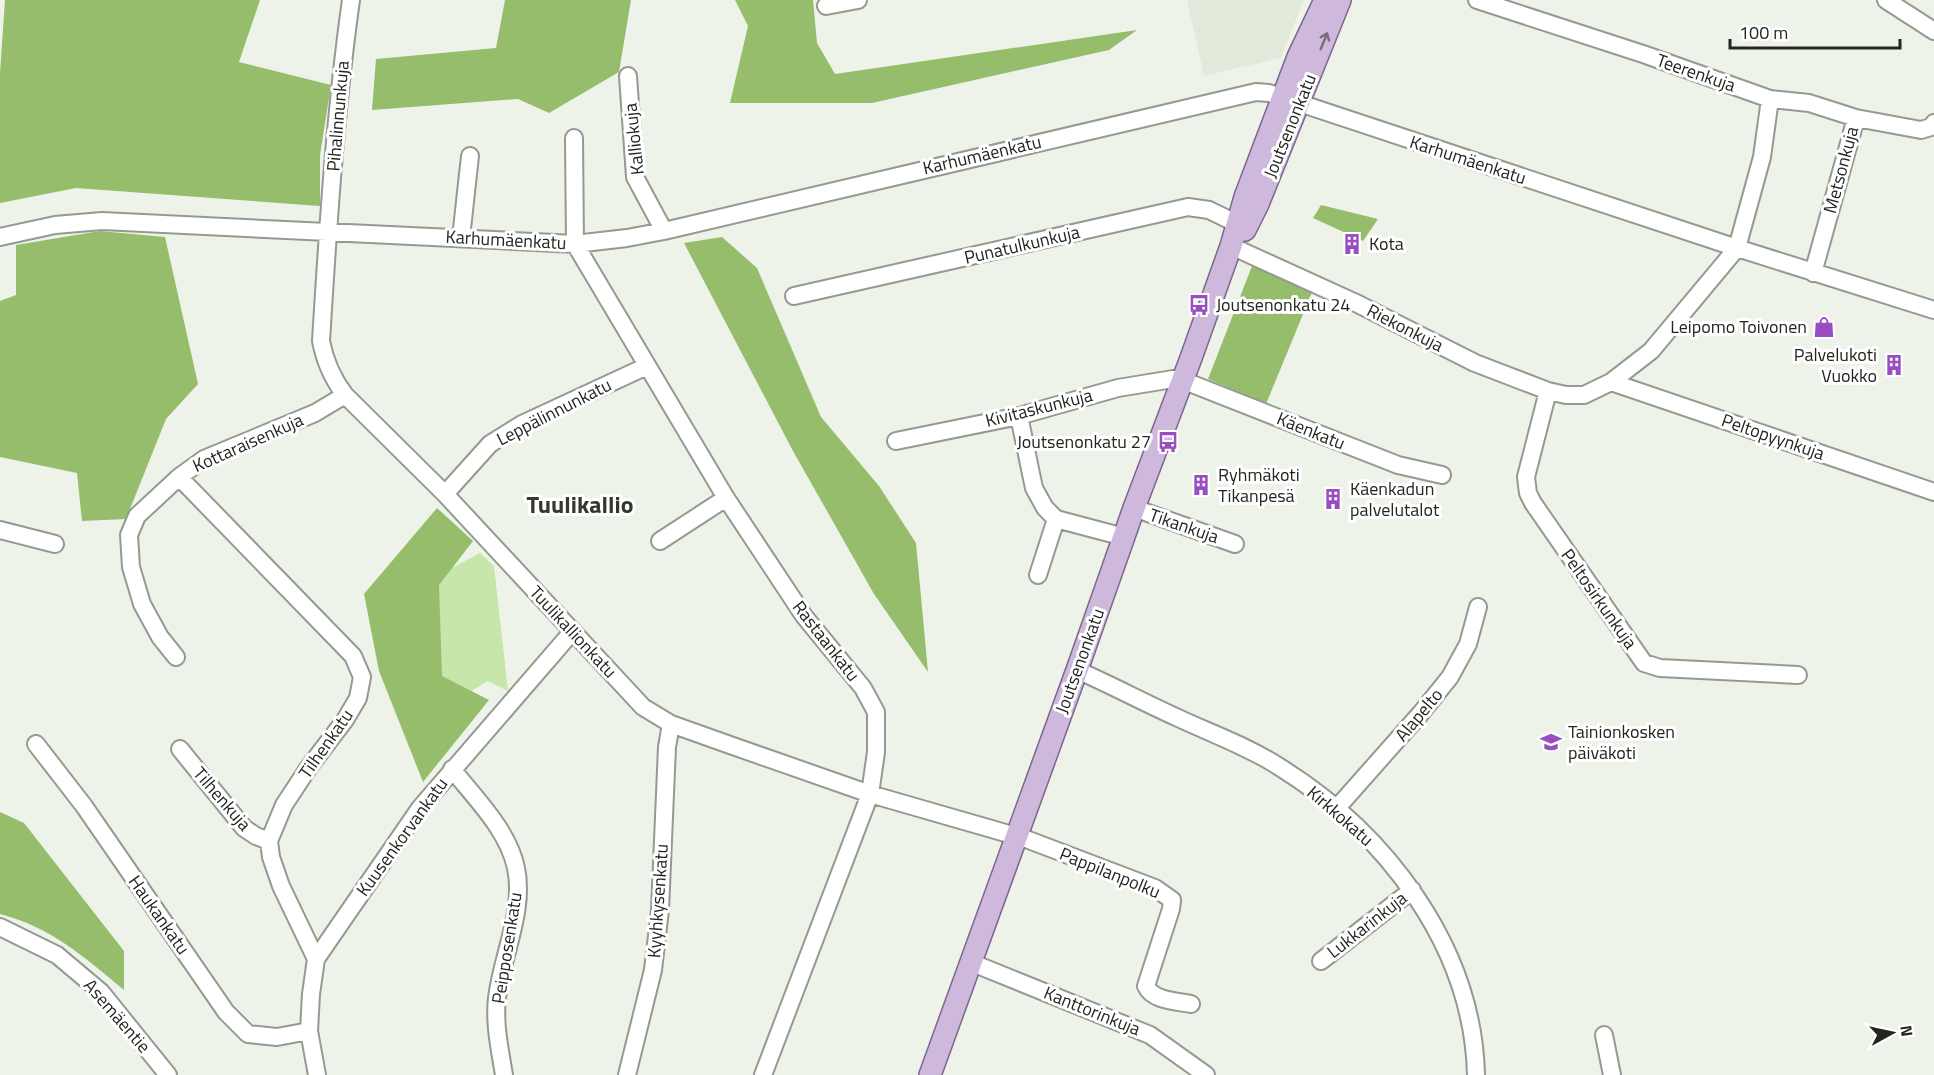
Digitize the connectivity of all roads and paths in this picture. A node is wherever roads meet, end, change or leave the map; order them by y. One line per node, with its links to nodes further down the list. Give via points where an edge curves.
1 (351, 0): 18 (street, Pihalinnunkuja)
2 (858, 0): 7 (street)
3 (1325, 0): 11 (main road, Joutsenonkatu, via 1298,57)
4 (1340, 0): 11 (main road, Joutsenonkatu, one-way to 4)
5 (1477, 0): 10 (street, Teerenkuja)
6 (1886, 0): 8 (street)
7 (826, 6)
8 (1934, 31)
9 (628, 76): 17 (street, Kalliokuja, via 635,177)
10 (1770, 99): 12 (street, Metsonkuja, via 1809,103); 23 (street, via 1762,156)
11 (1291, 101): 16 (main road, Joutsenonkatu, via 1258,205); 17 (street, Karhumäenkatu, via 1256,92 1207,102); 23 (street, Karhumäenkatu)
12 (1856, 118): 13 (street, via 1921,130); 24 (street, Metsonkuja)
13 (1934, 123)
14 (574, 138): 21 (street)
15 (470, 156): 20 (street)
16 (1241, 226): 22 (main road, Joutsenonkatu); 25 (street, Punatulkunkuja, via 1209,210 1188,207)
17 (664, 231): 21 (street, Karhumäenkatu)
18 (328, 233): 19 (street, Karhumäenkatu, via 102,221 55,225); 20 (street, Karhumäenkatu); 31 (street, Tuulikallionkatu, via 321,341 333,380)
19 (0, 237)
20 (461, 238): 21 (street, Karhumäenkatu)
21 (575, 244): 27 (street, Rastaankatu)
22 (1231, 246): 28 (main road, Joutsenonkatu); 30 (street, Riekonkuja, via 1475,363)
23 (1737, 248): 24 (street, Karhumäenkatu); 29 (street, via 1651,351)
24 (1813, 273): 26 (street, Karhumäenkatu)
25 (794, 296)
26 (1934, 310)
27 (647, 366): 37 (street, Leppälinnunkatu, via 522,424 490,444); 38 (street, Rastaankatu)
28 (1182, 380): 32 (street, Kivitaskunkuja, via 1118,388); 34 (street, Käenkatu, via 1398,465); 39 (main road, Joutsenonkatu)
29 (1611, 382): 30 (street, Riekonkuja, via 1584,395); 36 (street, Peltopyynkuja)
30 (1548, 391): 51 (street, Peltosirkunkuja, via 1526,477 1528,492 1644,663 1660,668)
31 (345, 395): 35 (street, Kottaraisenkuja, via 315,414 204,459); 37 (street, Tuulikallionkatu)
32 (1019, 416): 33 (street, Kivitaskunkuja); 40 (street, via 1034,488)
33 (896, 441)
34 (1442, 475)
35 (179, 477): 49 (street, Kottaraisenkuja, via 137,516 129,535 131,567 142,604); 59 (street, Tilhenkatu, via 353,656 362,677 354,705 284,805)
36 (1934, 492)
37 (445, 494): 48 (street, Tuulikallionkatu)
38 (726, 498): 43 (street); 56 (street, Rastaankatu, via 804,616 863,688 876,712)
39 (1134, 508): 42 (main road, Joutsenonkatu); 45 (street, Tikankuja)
40 (1056, 519): 42 (street); 46 (street)
41 (0, 530): 44 (street)
42 (1124, 537): 50 (main road, Joutsenonkatu)
43 (660, 541)
44 (55, 544)
45 (1235, 544)
46 (1038, 575)
47 (1478, 607): 57 (street, Alapelto, via 1468,644 1450,677)
48 (572, 632): 52 (street, Tuulikallionkatu, via 643,707); 55 (street, Kuusenkorvankatu)
49 (176, 657)
50 (1077, 670): 57 (street, Kirkkokatu, via 1260,756); 58 (main road, Joutsenonkatu)
51 (1798, 675)
52 (671, 724): 56 (street, Tuulikallionkatu); 71 (street, Kyyhkysenkatu, via 653,970)
53 (36, 744): 66 (street, Haukankatu, via 84,806 226,1012 248,1034 277,1037)
54 (180, 749): 59 (street, Tilhenkuja, via 244,828)
55 (452, 769): 62 (street, Kuusenkorvankatu, via 420,808); 70 (street, Peipposenkatu, via 500,831 516,867 518,899 497,999 497,1033)
56 (870, 794): 58 (street, Tuulikallionkatu); 72 (street, Rastaankatu)
57 (1336, 808): 60 (street, Kirkkokatu, via 1380,851)
58 (1016, 836): 64 (main road, Joutsenonkatu); 65 (street, Pappilanpolku, via 1155,888 1172,900 1146,986 1156,997)
59 (268, 841): 62 (street, via 281,886)
60 (1412, 890): 63 (street, Lukkarinkuja); 75 (street, Kirkkokatu, via 1451,959 1470,1024)
61 (0, 927): 68 (street, Asemäentie, via 57,955 101,992)
62 (316, 959): 66 (street, Kuusenkorvankatu)
63 (1322, 961)
64 (970, 962): 73 (main road, Joutsenonkatu); 74 (street, Kanttorinkuja, via 1150,1035)
65 (1191, 1004)
66 (309, 1031): 69 (street, Kuusenkorvankatu)
67 (1604, 1035): 76 (street)
68 (168, 1075)
69 (317, 1075)
70 (504, 1075)
71 (627, 1075)
72 (763, 1075)
73 (930, 1075)
74 (1206, 1075)
75 (1476, 1075)
76 (1612, 1075)

